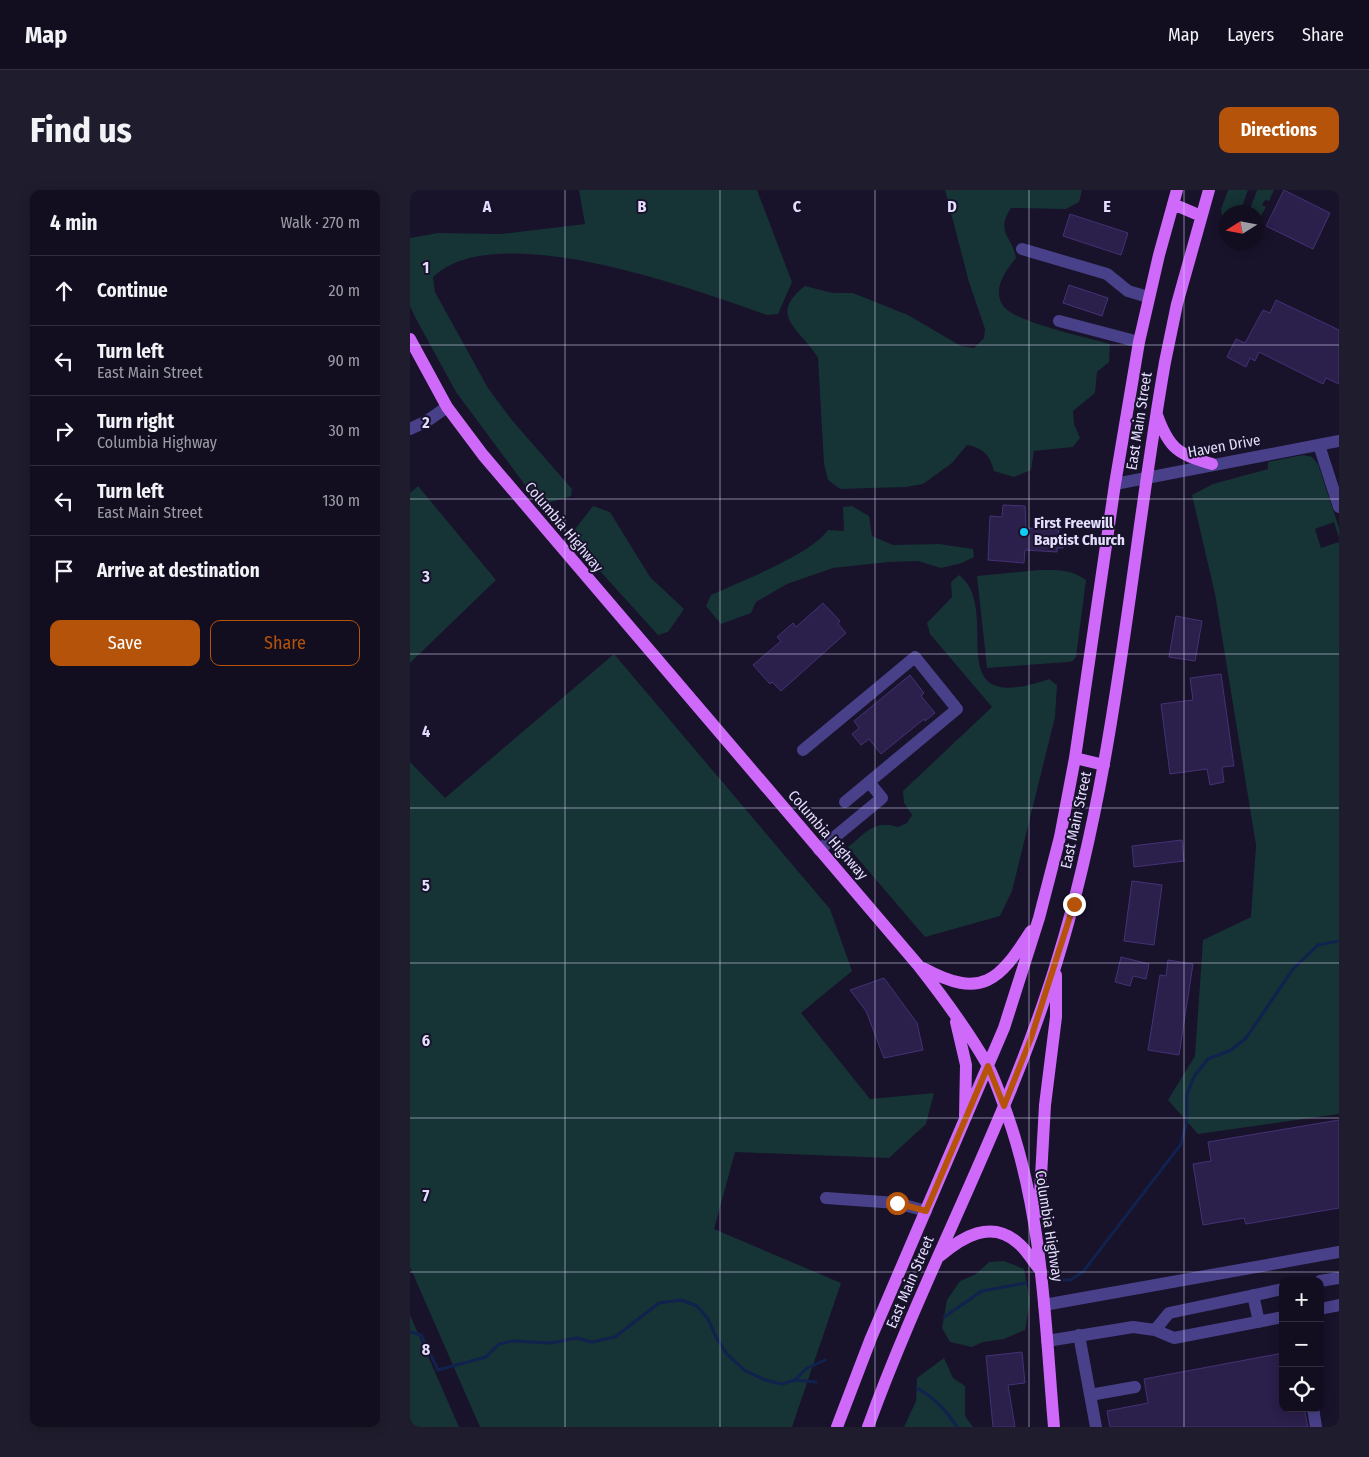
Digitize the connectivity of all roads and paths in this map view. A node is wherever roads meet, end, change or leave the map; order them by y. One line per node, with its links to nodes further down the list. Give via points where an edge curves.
1 (1177, 190): 3 (main road, East Main Street)
2 (1209, 190): 4 (main road, East Main Street)
3 (1173, 204): 4 (main road); 6 (main road, East Main Street)
4 (1201, 216): 11 (main road, East Main Street, via 1177,304)
5 (1022, 249): 6 (street, via 1107,274 1128,291)
6 (1148, 297): 9 (main road, East Main Street)
7 (1059, 321): 9 (street)
8 (410, 339): 10 (main road, Columbia Highway)
9 (1139, 342): 17 (main road, East Main Street)
10 (447, 407): 12 (street); 24 (main road, Columbia Highway, via 519,499)
11 (1156, 413): 15 (main road, via 1170,445 1179,453); 16 (main road, East Main Street)
12 (410, 429)
13 (1339, 441): 14 (street, Haven Drive)
14 (1319, 445): 15 (street, Haven Drive); 18 (street)
15 (1212, 464): 16 (street, Haven Drive)
16 (1147, 476): 17 (street, Haven Drive); 21 (main road, East Main Street)
17 (1115, 484): 20 (main road, East Main Street)
18 (1339, 507)
19 (803, 750): 22 (street, via 915,657 957,709)
20 (1075, 758): 21 (main road); 25 (main road, East Main Street, via 1060,837)
21 (1104, 765): 26 (main road, East Main Street, via 1084,866)
22 (869, 782): 23 (street); 24 (street, via 882,798)
23 (845, 802)
24 (819, 850): 27 (main road, Columbia Highway)
25 (1039, 918): 27 (main road, via 1011,963 985,981 956,982); 29 (main road, East Main Street)
26 (1057, 962): 30 (main road, East Main Street); 34 (main road, via 1056,1017 1045,1105)
27 (918, 965): 28 (main road, Columbia Highway)
28 (951, 1006): 29 (main road, Columbia Highway); 31 (main road, via 966,1065)
29 (988, 1066): 30 (main road, Columbia Highway); 31 (main road, East Main Street)
30 (1004, 1106): 34 (main road, Columbia Highway, via 1021,1157); 36 (main road, East Main Street)
31 (964, 1124): 33 (main road, East Main Street)
32 (826, 1198): 33 (street, via 897,1203)
33 (926, 1211): 53 (main road, East Main Street)
34 (1037, 1234): 37 (main road, Columbia Highway)
35 (1339, 1252): 42 (street)
36 (938, 1257): 37 (main road, via 965,1236 991,1232 1019,1243); 54 (main road, East Main Street)
37 (1041, 1270): 42 (main road, Columbia Highway)
38 (1339, 1278): 39 (street)
39 (1324, 1281)
40 (1279, 1290): 41 (street)
41 (1253, 1295): 46 (street); 47 (street, via 1169,1313)
42 (1044, 1305): 49 (main road, Columbia Highway)
43 (1339, 1306): 44 (street)
44 (1324, 1308)
45 (1279, 1318): 46 (street)
46 (1259, 1322): 47 (street, via 1174,1338)
47 (1155, 1330): 48 (street, via 1133,1327)
48 (1079, 1335): 49 (street); 51 (street)
49 (1047, 1341): 55 (main road, Columbia Highway)
50 (1135, 1387): 51 (street)
51 (1090, 1395): 56 (street)
52 (1314, 1412): 57 (street)
53 (837, 1427)
54 (868, 1427)
55 (1054, 1427)
56 (1096, 1427)
57 (1316, 1427)

